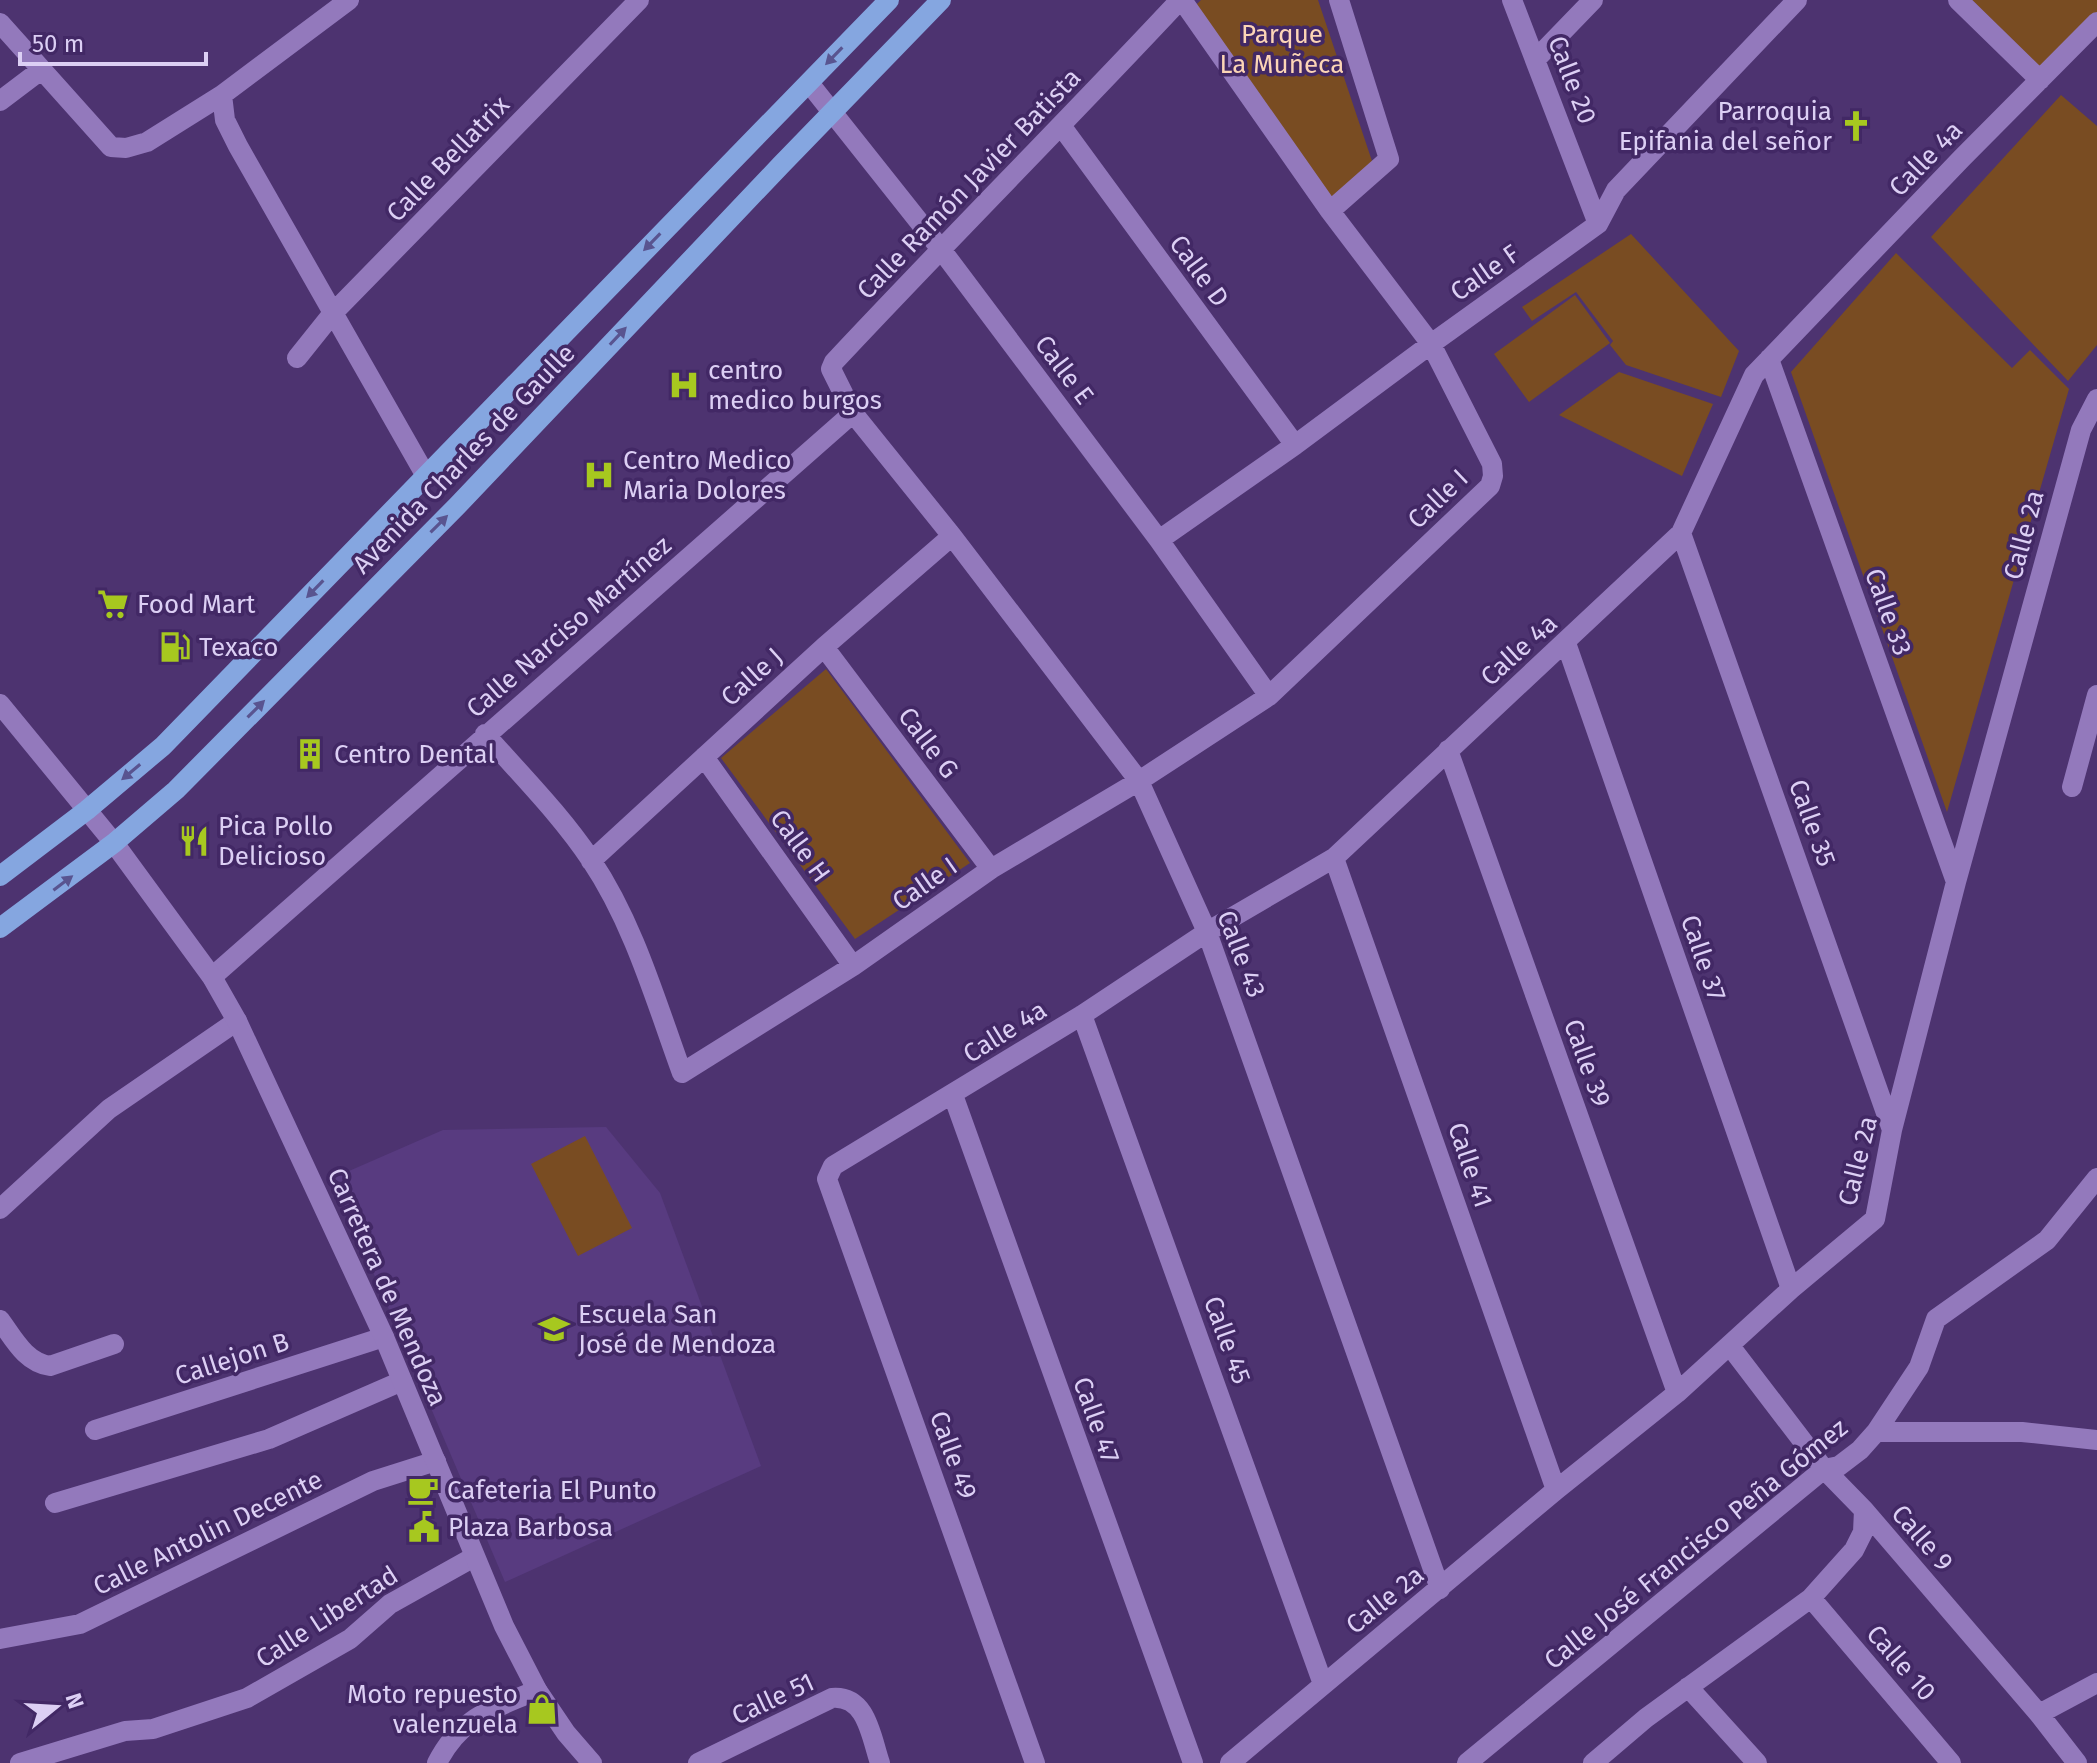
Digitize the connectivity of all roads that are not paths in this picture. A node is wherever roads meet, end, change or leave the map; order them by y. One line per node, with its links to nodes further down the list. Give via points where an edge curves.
1 (349, 0): 17 (street)
2 (639, 0): 26 (street, Calle Bellatrix)
3 (889, 0): 16 (main road, Avenida Charles de Gaulle, one-way to 16)
4 (941, 0): 19 (main road, Avenida Charles de Gaulle)
5 (1181, 0): 20 (street, Calle Ramón Javier Batista); 23 (street)
6 (1339, 0): 23 (street, via 1389,159)
7 (1512, 0): 13 (street, Calle 20)
8 (1593, 0): 13 (street)
9 (1797, 0): 24 (street, Calle F, via 1616,190)
10 (1958, 0): 15 (street)
11 (2097, 22): 15 (street, Calle 4a)
12 (0, 23): 14 (street)
13 (1536, 59): 24 (street, Calle 20)
14 (41, 70): 17 (street, via 111,147 147,142); 18 (street)
15 (2040, 80): 29 (street, Calle 4a)
16 (809, 83): 19 (street, Calle E); 21 (main road, Avenida Charles de Gaulle)
17 (222, 95): 26 (street, via 225,120)
18 (0, 101)
19 (833, 111): 22 (main road, Avenida Charles de Gaulle); 25 (street, Calle E)
20 (1062, 127): 25 (street, Calle Ramón Javier Batista); 32 (street, Calle D)
21 (757, 136): 22 (main road); 33 (main road, Avenida Charles de Gaulle, one-way to 33)
22 (780, 166): 48 (main road, Avenida Charles de Gaulle, one-way to 22, via 176,790 457,506)
23 (1330, 211): 27 (street)
24 (1598, 224): 27 (street, Calle F)
25 (940, 248): 31 (street, Calle Ramón Javier Batista, via 834,362 832,376); 36 (street, Calle E)
26 (333, 313): 28 (street, Calle Bellatrix); 33 (street)
27 (1431, 344): 32 (street, Calle F); 40 (street, Calle I, via 1492,464 1490,486)
28 (297, 358)
29 (1769, 359): 34 (street, Calle 4a, via 1754,375); 53 (street, Calle 33)
30 (2097, 399): 53 (street, Calle 2a, via 2068,473)
31 (853, 413): 35 (street, Calle 43); 42 (street, Calle Narciso Martínez)
32 (1295, 445): 36 (street, Calle F)
33 (426, 476): 47 (main road, Avenida Charles de Gaulle, one-way to 47, via 163,746)
34 (1681, 533): 37 (street, Calle 4a); 61 (street, Calle 35)
35 (952, 536): 38 (street, Calle J); 45 (street, Calle 43)
36 (1159, 540): 40 (street, Calle E)
37 (1566, 643): 43 (street, Calle 4a); 65 (street, Calle 37)
38 (824, 647): 44 (street, Calle J); 51 (street, Calle G)
39 (2097, 695): 46 (street)
40 (1269, 696): 45 (street, Calle I)
41 (0, 704): 47 (street, Carretera de Mendoza)
42 (485, 734): 50 (street, Calle I); 57 (street, Calle Narciso Martínez)
43 (1448, 750): 49 (street, Calle 4a); 71 (street, Calle 39)
44 (704, 757): 50 (street, Calle J); 56 (street, Calle H)
45 (1139, 781): 51 (street, Calle I); 55 (street, Calle 43)
46 (2072, 787)
47 (87, 810): 48 (street, Carretera de Mendoza); 52 (main road, Avenida Charles de Gaulle)
48 (114, 843): 54 (main road, Avenida Charles de Gaulle, one-way to 48); 57 (street, Carretera de Mendoza)
49 (1334, 858): 55 (street, Calle 4a); 77 (street, Calle 41)
50 (591, 861): 56 (street, Calle I, via 623,919 682,1073)
51 (991, 869): 56 (street, Calle I)
52 (0, 876)
53 (1956, 882): 61 (street, Calle 2a)
54 (0, 928)
55 (1207, 932): 58 (street, Calle 4a); 81 (street, Calle 43)
56 (853, 966)
57 (212, 977): 59 (street, Carretera de Mendoza)
58 (1082, 1015): 60 (street, Calle 4a); 85 (street, Calle 45)
59 (237, 1021): 64 (street, via 109,1109); 67 (street, Carretera de Mendoza)
60 (953, 1095): 62 (street, Calle 4a); 95 (street, Calle 47)
61 (1892, 1130): 65 (street, Calle 2a, via 1875,1219)
62 (833, 1166): 94 (street, Calle 49, via 827,1179)
63 (2097, 1178): 73 (street, Calle José Francisco Peña Gómez, via 2047,1240 1936,1319 1919,1367)
64 (0, 1209)
65 (1791, 1289): 69 (street, Calle 2a)
66 (0, 1320): 68 (street, via 30,1360 39,1364 50,1366)
67 (384, 1337): 70 (street, Carretera de Mendoza); 72 (street, Callejon B)
68 (114, 1344)
69 (1730, 1346): 71 (street, Calle 2a); 76 (street, Calle 9)
70 (402, 1381): 75 (street, Carretera de Mendoza); 78 (street, via 269,1439)
71 (1677, 1393): 77 (street, Calle 2a)
72 (95, 1430)
73 (1876, 1432): 74 (street, via 2022,1432); 76 (street, Calle José Francisco Peña Gómez, via 1839,1466)
74 (2097, 1440)
75 (436, 1461): 80 (street, Carretera de Mendoza); 83 (street, Calle Antolin Decente, via 373,1481 80,1624)
76 (1824, 1469): 79 (street, Calle 9); 97 (street, Calle José Francisco Peña Gómez)
77 (1556, 1490): 81 (street, Calle 2a)
78 (55, 1503)
79 (1864, 1510): 82 (street, via 1863,1532 1854,1550); 88 (street, Calle 9)
80 (474, 1557): 87 (street, Carretera de Mendoza); 89 (street, Calle Libertad, via 390,1604 350,1639 247,1698)
81 (1440, 1589): 85 (street, Calle 2a)
82 (1811, 1598): 86 (street); 100 (street, Calle 10)
83 (0, 1639)
84 (2097, 1683): 88 (street)
85 (1323, 1684): 96 (street, Calle 2a)
86 (1688, 1687): 98 (street); 99 (street)
87 (537, 1690): 90 (street, via 471,1719 447,1743); 91 (street, Carretera de Mendoza)
88 (2039, 1714): 101 (street, Calle 9)
89 (20, 1763)
90 (437, 1763)
91 (592, 1763)
92 (698, 1763): 93 (street, Calle 51, via 842,1697 861,1708)
93 (880, 1763)
94 (1035, 1763)
95 (1193, 1763)
96 (1230, 1763)
97 (1467, 1763)
98 (1593, 1763)
99 (1757, 1763)
100 (1951, 1763)
101 (2077, 1763)

